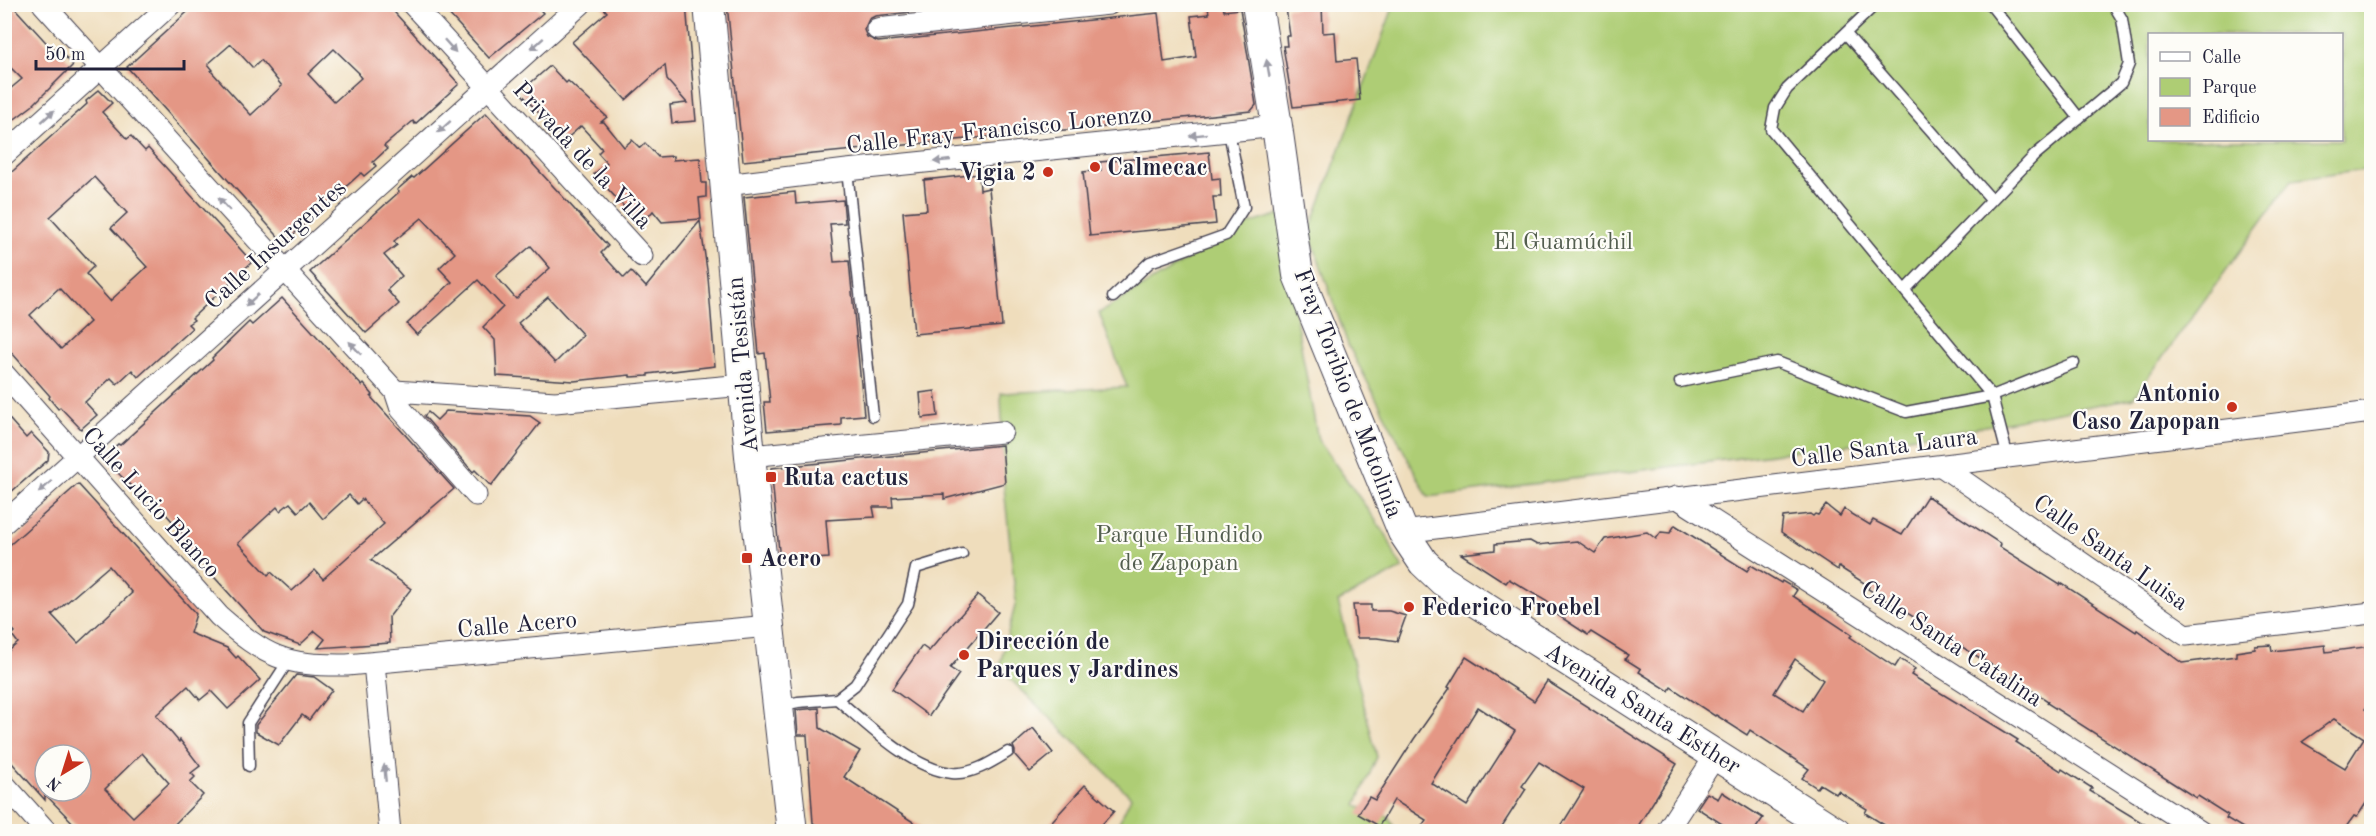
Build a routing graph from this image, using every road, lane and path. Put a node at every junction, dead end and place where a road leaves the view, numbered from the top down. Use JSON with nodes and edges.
{"nodes":[{"id":1,"x":43,"y":4,"type":"edge"},
{"id":2,"x":171,"y":4,"type":"edge"},
{"id":3,"x":412,"y":4,"type":"edge"},
{"id":4,"x":581,"y":4,"type":"edge"},
{"id":5,"x":709,"y":4,"type":"edge"},
{"id":6,"x":1108,"y":4,"type":"edge"},
{"id":7,"x":1257,"y":4,"type":"edge"},
{"id":8,"x":1876,"y":4,"type":"edge"},
{"id":9,"x":1990,"y":4,"type":"edge"},
{"id":10,"x":2113,"y":4,"type":"edge"},
{"id":11,"x":877,"y":29,"type":"dead end"},
{"id":12,"x":1846,"y":34,"type":"junction"},
{"id":13,"x":100,"y":69,"type":"junction"},
{"id":14,"x":488,"y":88,"type":"junction"},
{"id":15,"x":2079,"y":118,"type":"junction"},
{"id":16,"x":1277,"y":126,"type":"junction"},
{"id":17,"x":1229,"y":132,"type":"junction"},
{"id":18,"x":4,"y":155,"type":"edge"},
{"id":19,"x":847,"y":170,"type":"junction"},
{"id":20,"x":726,"y":185,"type":"junction"},
{"id":21,"x":1991,"y":199,"type":"junction"},
{"id":22,"x":642,"y":256,"type":"dead end"},
{"id":23,"x":284,"y":270,"type":"junction"},
{"id":24,"x":1905,"y":290,"type":"junction"},
{"id":25,"x":1113,"y":297,"type":"dead end"},
{"id":26,"x":2074,"y":363,"type":"dead end"},
{"id":27,"x":4,"y":374,"type":"edge"},
{"id":28,"x":1680,"y":382,"type":"dead end"},
{"id":29,"x":744,"y":385,"type":"junction"},
{"id":30,"x":395,"y":391,"type":"junction"},
{"id":31,"x":1992,"y":396,"type":"junction"},
{"id":32,"x":2372,"y":412,"type":"edge"},
{"id":33,"x":873,"y":416,"type":"dead end"},
{"id":34,"x":1002,"y":432,"type":"dead end"},
{"id":35,"x":78,"y":456,"type":"junction"},
{"id":36,"x":750,"y":456,"type":"junction"},
{"id":37,"x":2008,"y":459,"type":"junction"},
{"id":38,"x":1943,"y":467,"type":"junction"},
{"id":39,"x":476,"y":495,"type":"dead end"},
{"id":40,"x":1677,"y":496,"type":"junction"},
{"id":41,"x":4,"y":523,"type":"edge"},
{"id":42,"x":1403,"y":532,"type":"junction"},
{"id":43,"x":962,"y":555,"type":"dead end"},
{"id":44,"x":2372,"y":613,"type":"edge"},
{"id":45,"x":769,"y":626,"type":"junction"},
{"id":46,"x":280,"y":657,"type":"junction"},
{"id":47,"x":374,"y":663,"type":"junction"},
{"id":48,"x":837,"y":699,"type":"junction"},
{"id":49,"x":778,"y":706,"type":"junction"},
{"id":50,"x":1008,"y":752,"type":"dead end"},
{"id":51,"x":1716,"y":755,"type":"junction"},
{"id":52,"x":249,"y":766,"type":"dead end"},
{"id":53,"x":4,"y":784,"type":"edge"},
{"id":54,"x":47,"y":831,"type":"edge"},
{"id":55,"x":390,"y":831,"type":"edge"},
{"id":56,"x":792,"y":831,"type":"edge"},
{"id":57,"x":1666,"y":831,"type":"edge"},
{"id":58,"x":1836,"y":831,"type":"edge"},
{"id":59,"x":2201,"y":831,"type":"edge"}],
"edges":[{"from":1,"to":13,"type":"street"},
{"from":2,"to":13,"type":"street"},
{"from":3,"to":14,"type":"street","name":"Privada de la Villa","one_way":true},
{"from":4,"to":14,"type":"street","name":"Calle Insurgentes","one_way":true},
{"from":5,"to":20,"type":"street","name":"Avenida Tesistán"},
{"from":6,"to":11,"type":"street"},
{"from":16,"to":7,"type":"street","name":"Fray Toribio de Motolinía","one_way":true},
{"from":8,"to":12,"type":"lane"},
{"from":9,"to":15,"type":"lane"},
{"from":10,"to":15,"type":"lane"},
{"from":12,"to":21,"type":"lane"},
{"from":12,"to":24,"type":"lane"},
{"from":18,"to":13,"type":"street","one_way":true},
{"from":23,"to":13,"type":"street","one_way":true},
{"from":14,"to":22,"type":"street","name":"Privada de la Villa"},
{"from":14,"to":23,"type":"street","name":"Calle Insurgentes","one_way":true},
{"from":15,"to":21,"type":"lane"},
{"from":16,"to":17,"type":"street","name":"Calle Fray Francisco Lorenzo"},
{"from":16,"to":42,"type":"street","name":"Fray Toribio de Motolinía"},
{"from":17,"to":19,"type":"street","name":"Calle Fray Francisco Lorenzo","one_way":true},
{"from":17,"to":25,"type":"lane"},
{"from":19,"to":20,"type":"street","name":"Calle Fray Francisco Lorenzo"},
{"from":19,"to":33,"type":"lane"},
{"from":20,"to":29,"type":"street","name":"Avenida Tesistán"},
{"from":21,"to":24,"type":"lane"},
{"from":30,"to":23,"type":"street","one_way":true},
{"from":23,"to":35,"type":"street","name":"Calle Insurgentes","one_way":true},
{"from":24,"to":31,"type":"lane"},
{"from":26,"to":31,"type":"lane"},
{"from":27,"to":35,"type":"street","name":"Calle Lucio Blanco"},
{"from":28,"to":31,"type":"lane"},
{"from":29,"to":30,"type":"street"},
{"from":29,"to":36,"type":"street","name":"Avenida Tesistán"},
{"from":30,"to":39,"type":"street"},
{"from":31,"to":37,"type":"lane"},
{"from":32,"to":37,"type":"street","name":"Calle Santa Laura"},
{"from":34,"to":36,"type":"street"},
{"from":35,"to":41,"type":"street","name":"Calle Insurgentes","one_way":true},
{"from":35,"to":46,"type":"street","name":"Calle Lucio Blanco"},
{"from":36,"to":45,"type":"street","name":"Avenida Tesistán"},
{"from":37,"to":38,"type":"street","name":"Calle Santa Laura"},
{"from":38,"to":40,"type":"street","name":"Calle Santa Laura"},
{"from":38,"to":44,"type":"street","name":"Calle Santa Luisa"},
{"from":40,"to":42,"type":"street","name":"Calle Santa Laura"},
{"from":40,"to":59,"type":"street","name":"Calle Santa Catalina"},
{"from":42,"to":51,"type":"street","name":"Avenida Santa Esther"},
{"from":43,"to":48,"type":"lane"},
{"from":45,"to":47,"type":"street","name":"Calle Acero"},
{"from":45,"to":49,"type":"street","name":"Avenida Tesistán"},
{"from":46,"to":47,"type":"street","name":"Calle Acero"},
{"from":46,"to":52,"type":"lane"},
{"from":55,"to":47,"type":"street","one_way":true},
{"from":48,"to":49,"type":"lane"},
{"from":48,"to":50,"type":"lane"},
{"from":49,"to":56,"type":"street","name":"Avenida Tesistán"},
{"from":51,"to":57,"type":"street"},
{"from":51,"to":58,"type":"street","name":"Avenida Santa Esther"},
{"from":53,"to":54,"type":"street"}]}
